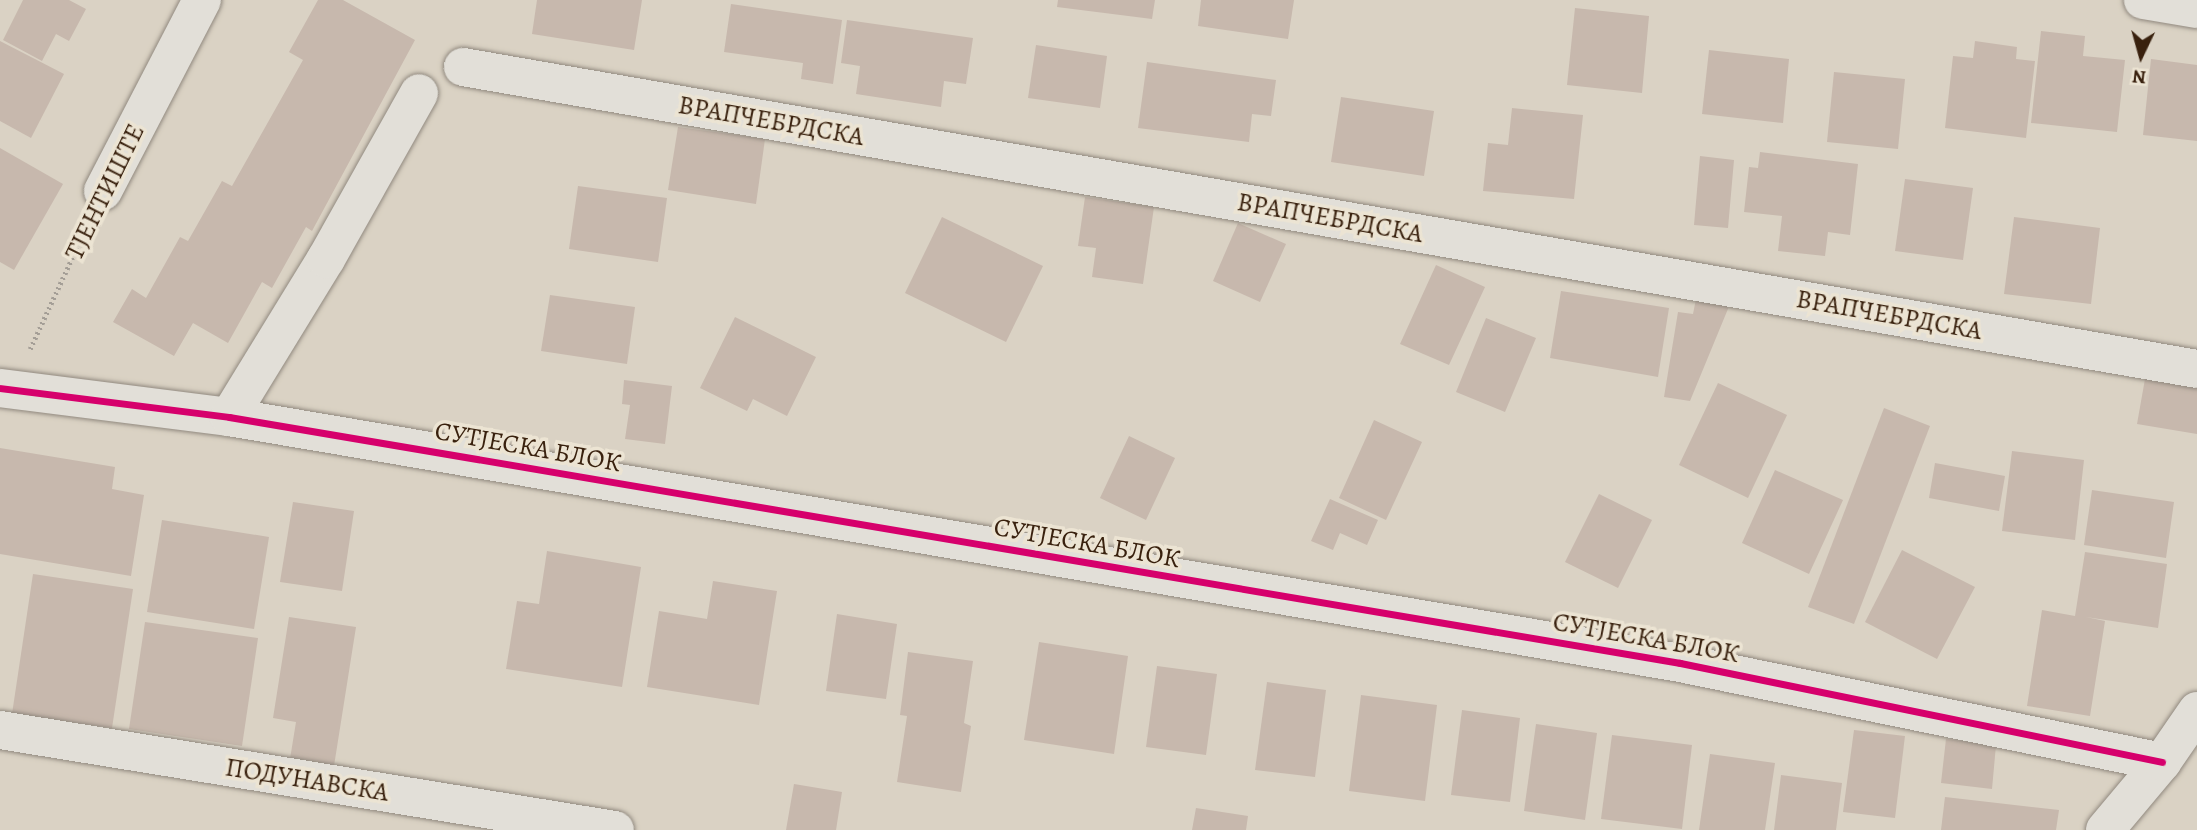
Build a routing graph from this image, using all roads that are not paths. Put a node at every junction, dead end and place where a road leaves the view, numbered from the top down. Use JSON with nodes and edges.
{"nodes":[{"id":1,"x":202,"y":0,"type":"edge"},
{"id":2,"x":2143,"y":0,"type":"edge"},
{"id":3,"x":2197,"y":9,"type":"edge"},
{"id":4,"x":463,"y":67,"type":"dead end"},
{"id":5,"x":419,"y":93,"type":"dead end"},
{"id":6,"x":103,"y":191,"type":"road end"},
{"id":7,"x":2197,"y":369,"type":"edge"},
{"id":8,"x":6,"y":388,"type":"edge"},
{"id":9,"x":229,"y":417,"type":"junction"},
{"id":10,"x":2197,"y":711,"type":"edge"},
{"id":11,"x":0,"y":730,"type":"edge"},
{"id":12,"x":2162,"y":762,"type":"junction"},
{"id":13,"x":2117,"y":826,"type":"edge"},
{"id":14,"x":615,"y":830,"type":"edge"}],
"edges":[{"from":1,"to":6,"type":"street","name":"ТЈЕНТИШТЕ"},
{"from":2,"to":3,"type":"street"},
{"from":4,"to":7,"type":"street","name":"ВРАПЧЕБРДСКА"},
{"from":5,"to":9,"type":"street"},
{"from":8,"to":9,"type":"street","name":"СУТЈЕСКА БЛОК"},
{"from":9,"to":12,"type":"street","name":"СУТЈЕСКА БЛОК"},
{"from":10,"to":12,"type":"street"},
{"from":11,"to":14,"type":"street","name":"ПОДУНАВСКА"},
{"from":12,"to":13,"type":"street"}]}
